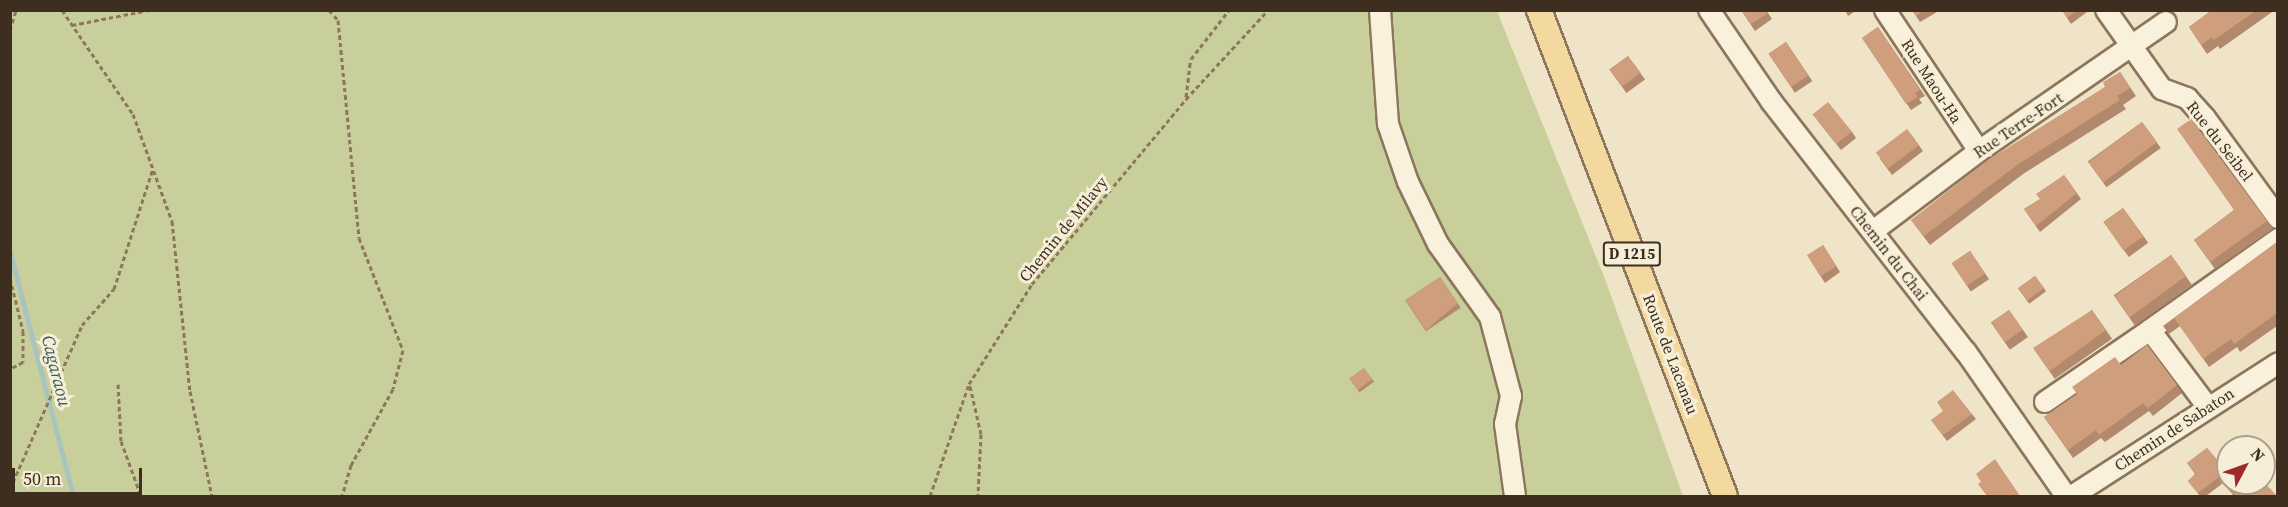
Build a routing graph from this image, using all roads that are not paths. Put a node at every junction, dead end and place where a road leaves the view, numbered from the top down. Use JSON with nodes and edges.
{"nodes":[{"id":1,"x":1380,"y":10,"type":"edge"},
{"id":2,"x":1539,"y":10,"type":"edge"},
{"id":3,"x":1709,"y":10,"type":"edge"},
{"id":4,"x":1886,"y":10,"type":"edge"},
{"id":5,"x":2106,"y":10,"type":"edge"},
{"id":6,"x":2166,"y":22,"type":"dead end"},
{"id":7,"x":2131,"y":48,"type":"junction"},
{"id":8,"x":1978,"y":151,"type":"junction"},
{"id":9,"x":2277,"y":218,"type":"edge"},
{"id":10,"x":1873,"y":231,"type":"junction"},
{"id":11,"x":2277,"y":239,"type":"edge"},
{"id":12,"x":2150,"y":330,"type":"junction"},
{"id":13,"x":2277,"y":363,"type":"edge"},
{"id":14,"x":2045,"y":402,"type":"dead end"},
{"id":15,"x":2207,"y":406,"type":"junction"},
{"id":16,"x":1515,"y":496,"type":"edge"},
{"id":17,"x":1725,"y":496,"type":"edge"},
{"id":18,"x":2066,"y":496,"type":"edge"},
{"id":19,"x":2072,"y":496,"type":"edge"}],
"edges":[{"from":1,"to":16,"type":"street"},
{"from":2,"to":17,"type":"main road","name":"Route de Lacanau","number":"D 1215"},
{"from":3,"to":10,"type":"street","name":"Chemin du Chai"},
{"from":4,"to":8,"type":"street","name":"Rue Maou-Ha"},
{"from":5,"to":7,"type":"street","name":"Rue du Seibel"},
{"from":6,"to":7,"type":"street","name":"Rue Terre-Fort"},
{"from":7,"to":8,"type":"street","name":"Rue Terre-Fort"},
{"from":7,"to":9,"type":"street","name":"Rue du Seibel"},
{"from":8,"to":10,"type":"street","name":"Rue Terre-Fort"},
{"from":10,"to":18,"type":"street","name":"Chemin du Chai"},
{"from":11,"to":12,"type":"street"},
{"from":12,"to":14,"type":"street"},
{"from":12,"to":15,"type":"street"},
{"from":13,"to":15,"type":"street","name":"Chemin de Sabaton"},
{"from":15,"to":19,"type":"street","name":"Chemin de Sabaton"}]}
